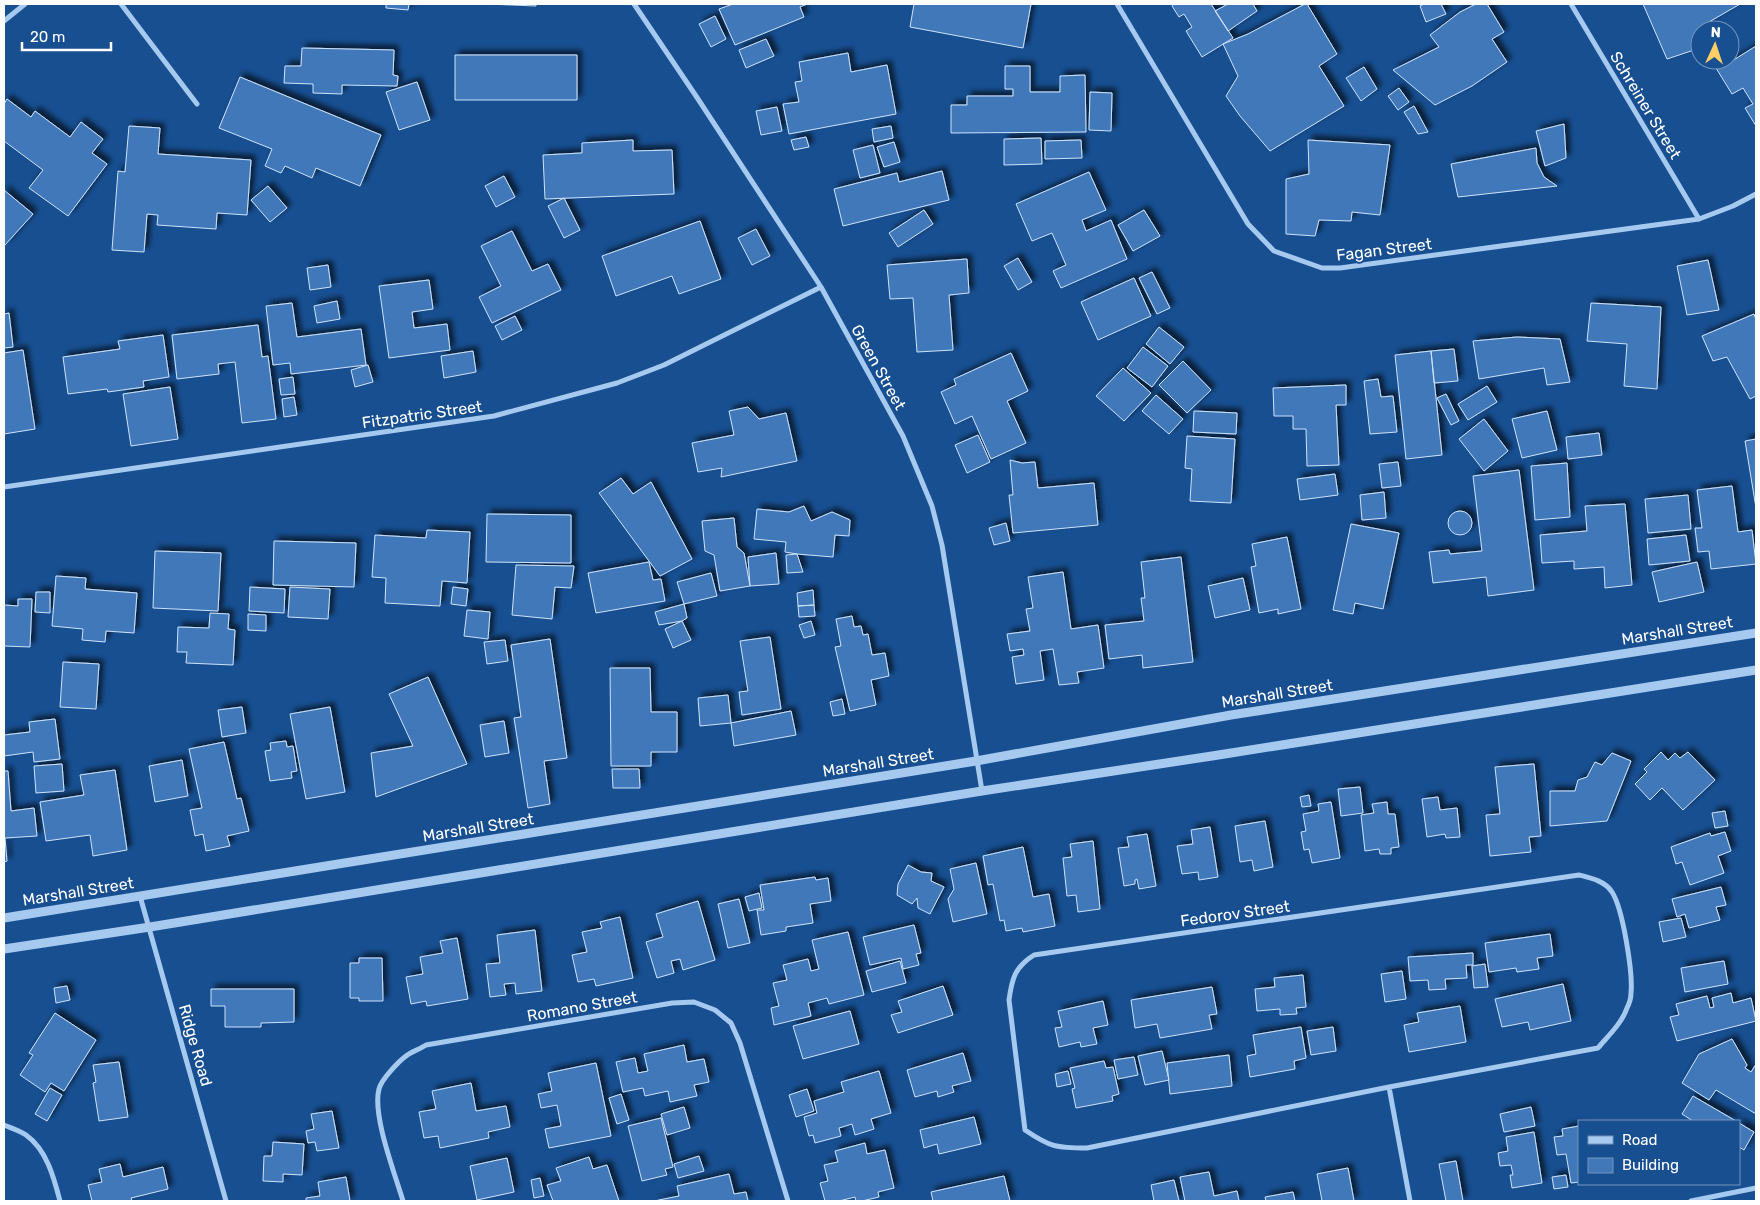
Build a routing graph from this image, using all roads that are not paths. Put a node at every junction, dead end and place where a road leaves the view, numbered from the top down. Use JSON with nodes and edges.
{"nodes":[{"id":1,"x":26,"y":4,"type":"edge"},
{"id":2,"x":121,"y":4,"type":"edge"},
{"id":3,"x":634,"y":4,"type":"edge"},
{"id":4,"x":1117,"y":4,"type":"edge"},
{"id":5,"x":1571,"y":4,"type":"edge"},
{"id":6,"x":4,"y":21,"type":"edge"},
{"id":7,"x":197,"y":104,"type":"dead end"},
{"id":8,"x":1756,"y":194,"type":"edge"},
{"id":9,"x":1699,"y":219,"type":"junction"},
{"id":10,"x":821,"y":287,"type":"junction"},
{"id":11,"x":4,"y":487,"type":"edge"},
{"id":12,"x":1756,"y":633,"type":"edge"},
{"id":13,"x":1756,"y":670,"type":"edge"},
{"id":14,"x":976,"y":761,"type":"junction"},
{"id":15,"x":982,"y":791,"type":"junction"},
{"id":16,"x":140,"y":896,"type":"junction"},
{"id":17,"x":4,"y":918,"type":"edge"},
{"id":18,"x":150,"y":927,"type":"junction"},
{"id":19,"x":4,"y":949,"type":"edge"},
{"id":20,"x":1389,"y":1087,"type":"junction"},
{"id":21,"x":4,"y":1125,"type":"edge"},
{"id":22,"x":1756,"y":1188,"type":"edge"},
{"id":23,"x":1724,"y":1199,"type":"edge"},
{"id":24,"x":60,"y":1201,"type":"edge"},
{"id":25,"x":226,"y":1201,"type":"edge"},
{"id":26,"x":403,"y":1201,"type":"edge"},
{"id":27,"x":788,"y":1201,"type":"edge"},
{"id":28,"x":1410,"y":1201,"type":"edge"},
{"id":29,"x":1691,"y":1201,"type":"edge"}],
"edges":[{"from":1,"to":6,"type":"street"},
{"from":2,"to":7,"type":"street"},
{"from":3,"to":10,"type":"street","name":"Green Street"},
{"from":4,"to":9,"type":"street","name":"Fagan Street"},
{"from":5,"to":9,"type":"street","name":"Schreiner Street"},
{"from":8,"to":9,"type":"street","name":"Fagan Street"},
{"from":10,"to":11,"type":"street","name":"Fitzpatric Street"},
{"from":10,"to":14,"type":"street","name":"Green Street"},
{"from":12,"to":14,"type":"street","name":"Marshall Street"},
{"from":13,"to":15,"type":"street"},
{"from":14,"to":15,"type":"street","name":"Green Street"},
{"from":14,"to":16,"type":"street","name":"Marshall Street"},
{"from":15,"to":18,"type":"street"},
{"from":16,"to":17,"type":"street","name":"Marshall Street"},
{"from":16,"to":18,"type":"street","name":"Ridge Road"},
{"from":18,"to":19,"type":"street"},
{"from":18,"to":25,"type":"street","name":"Ridge Road"},
{"from":20,"to":20,"type":"street","name":"Fedorov Street"},
{"from":20,"to":28,"type":"street"},
{"from":21,"to":24,"type":"street"},
{"from":22,"to":23,"type":"street"},
{"from":23,"to":29,"type":"street"},
{"from":26,"to":27,"type":"street","name":"Romano Street"}]}
